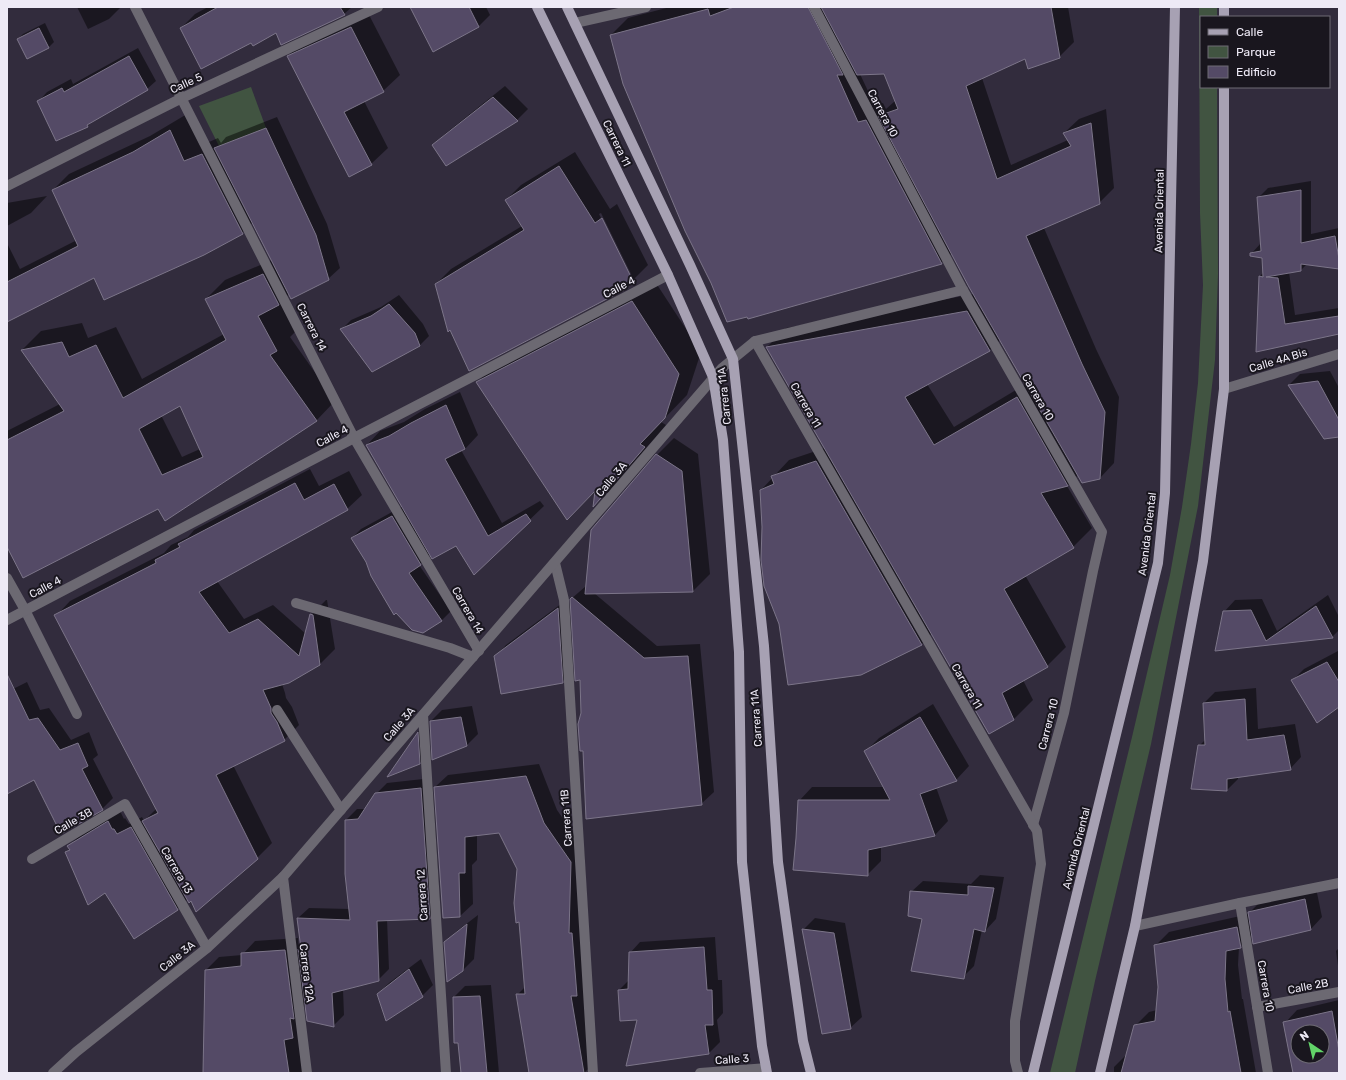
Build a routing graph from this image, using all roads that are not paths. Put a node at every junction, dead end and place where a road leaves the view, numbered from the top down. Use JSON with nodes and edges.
{"nodes":[{"id":1,"x":135,"y":7,"type":"edge"},
{"id":2,"x":378,"y":7,"type":"edge"},
{"id":3,"x":537,"y":7,"type":"edge"},
{"id":4,"x":567,"y":7,"type":"edge"},
{"id":5,"x":646,"y":7,"type":"edge"},
{"id":6,"x":814,"y":7,"type":"edge"},
{"id":7,"x":1175,"y":7,"type":"edge"},
{"id":8,"x":575,"y":23,"type":"junction"},
{"id":9,"x":1224,"y":88,"type":"edge"},
{"id":10,"x":182,"y":98,"type":"junction"},
{"id":11,"x":7,"y":186,"type":"edge"},
{"id":12,"x":668,"y":275,"type":"junction"},
{"id":13,"x":963,"y":290,"type":"junction"},
{"id":14,"x":755,"y":341,"type":"junction"},
{"id":15,"x":1339,"y":354,"type":"edge"},
{"id":16,"x":732,"y":359,"type":"junction"},
{"id":17,"x":713,"y":377,"type":"junction"},
{"id":18,"x":1224,"y":389,"type":"junction"},
{"id":19,"x":354,"y":438,"type":"junction"},
{"id":20,"x":555,"y":564,"type":"junction"},
{"id":21,"x":7,"y":578,"type":"edge"},
{"id":22,"x":296,"y":603,"type":"dead end"},
{"id":23,"x":25,"y":610,"type":"junction"},
{"id":24,"x":7,"y":620,"type":"edge"},
{"id":25,"x":476,"y":654,"type":"junction"},
{"id":26,"x":277,"y":710,"type":"dead end"},
{"id":27,"x":77,"y":714,"type":"dead end"},
{"id":28,"x":423,"y":715,"type":"junction"},
{"id":29,"x":125,"y":804,"type":"joint"},
{"id":30,"x":341,"y":810,"type":"junction"},
{"id":31,"x":1033,"y":825,"type":"junction"},
{"id":32,"x":32,"y":859,"type":"dead end"},
{"id":33,"x":283,"y":877,"type":"junction"},
{"id":34,"x":1339,"y":883,"type":"edge"},
{"id":35,"x":1240,"y":903,"type":"junction"},
{"id":36,"x":1135,"y":926,"type":"junction"},
{"id":37,"x":207,"y":948,"type":"junction"},
{"id":38,"x":1339,"y":992,"type":"edge"},
{"id":39,"x":1257,"y":1007,"type":"junction"},
{"id":40,"x":766,"y":1071,"type":"edge"},
{"id":41,"x":53,"y":1073,"type":"edge"},
{"id":42,"x":307,"y":1073,"type":"edge"},
{"id":43,"x":446,"y":1073,"type":"edge"},
{"id":44,"x":593,"y":1073,"type":"edge"},
{"id":45,"x":700,"y":1073,"type":"edge"},
{"id":46,"x":811,"y":1073,"type":"edge"},
{"id":47,"x":1018,"y":1073,"type":"edge"},
{"id":48,"x":1033,"y":1073,"type":"edge"},
{"id":49,"x":1100,"y":1073,"type":"edge"},
{"id":50,"x":1268,"y":1073,"type":"edge"}],
"edges":[{"from":1,"to":10,"type":"street","name":"Carrera 14"},
{"from":2,"to":10,"type":"street","name":"Calle 5"},
{"from":3,"to":12,"type":"main road","name":"Carrera 11"},
{"from":4,"to":8,"type":"main road","name":"Carrera 11"},
{"from":5,"to":8,"type":"street"},
{"from":6,"to":13,"type":"street","name":"Carrera 10"},
{"from":7,"to":48,"type":"main road","name":"Avenida Oriental"},
{"from":8,"to":16,"type":"main road","name":"Carrera 11"},
{"from":9,"to":18,"type":"main road"},
{"from":10,"to":11,"type":"street","name":"Calle 5"},
{"from":10,"to":19,"type":"street","name":"Carrera 14"},
{"from":12,"to":17,"type":"main road","name":"Carrera 11"},
{"from":12,"to":19,"type":"street","name":"Calle 4"},
{"from":13,"to":14,"type":"street"},
{"from":13,"to":31,"type":"street","name":"Carrera 10"},
{"from":14,"to":16,"type":"street"},
{"from":14,"to":31,"type":"street","name":"Carrera 11"},
{"from":15,"to":18,"type":"street","name":"Calle 4A Bis"},
{"from":16,"to":17,"type":"street","name":"Calle 3A"},
{"from":16,"to":46,"type":"main road","name":"Carrera 11A"},
{"from":17,"to":20,"type":"street","name":"Calle 3A"},
{"from":17,"to":40,"type":"main road","name":"Carrera 11A"},
{"from":18,"to":36,"type":"main road"},
{"from":19,"to":23,"type":"street","name":"Calle 4"},
{"from":19,"to":25,"type":"street","name":"Carrera 14"},
{"from":20,"to":25,"type":"street","name":"Calle 3A"},
{"from":20,"to":44,"type":"street","name":"Carrera 11B"},
{"from":21,"to":23,"type":"street"},
{"from":22,"to":25,"type":"street"},
{"from":23,"to":24,"type":"street","name":"Calle 4"},
{"from":23,"to":27,"type":"street"},
{"from":25,"to":28,"type":"street","name":"Calle 3A"},
{"from":26,"to":30,"type":"street"},
{"from":28,"to":30,"type":"street","name":"Calle 3A"},
{"from":28,"to":43,"type":"street","name":"Carrera 12"},
{"from":29,"to":32,"type":"street","name":"Calle 3B"},
{"from":29,"to":37,"type":"street","name":"Carrera 13"},
{"from":30,"to":33,"type":"street","name":"Calle 3A"},
{"from":31,"to":47,"type":"street","name":"Carrera 11"},
{"from":33,"to":37,"type":"street","name":"Calle 3A"},
{"from":33,"to":42,"type":"street","name":"Carrera 12A"},
{"from":34,"to":35,"type":"street"},
{"from":35,"to":36,"type":"street"},
{"from":35,"to":39,"type":"street","name":"Carrera 10"},
{"from":36,"to":49,"type":"main road"},
{"from":37,"to":41,"type":"street","name":"Calle 3A"},
{"from":38,"to":39,"type":"street","name":"Calle 2B"},
{"from":39,"to":50,"type":"street","name":"Carrera 10"},
{"from":40,"to":45,"type":"street","name":"Calle 3"}]}
